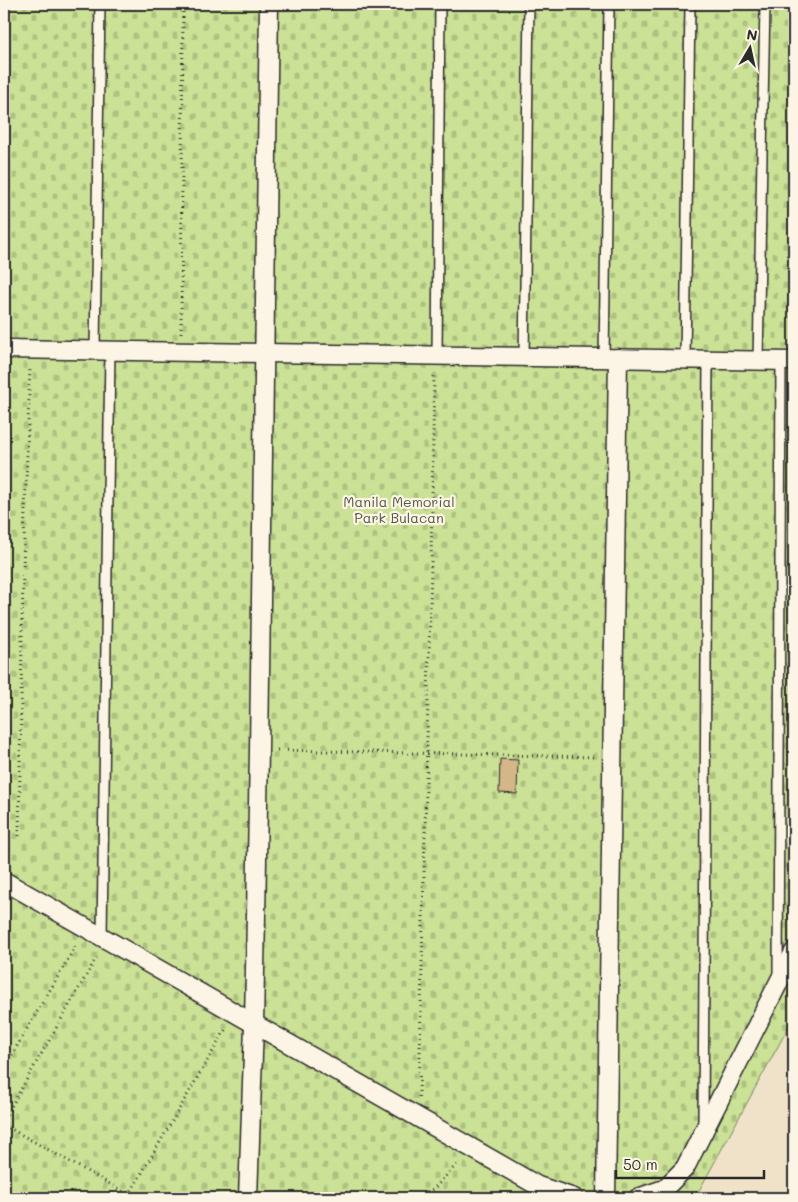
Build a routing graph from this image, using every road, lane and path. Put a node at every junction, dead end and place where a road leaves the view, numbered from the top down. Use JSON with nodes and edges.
{"nodes":[{"id":1,"x":100,"y":4,"type":"edge"},
{"id":2,"x":183,"y":4,"type":"edge"},
{"id":3,"x":269,"y":4,"type":"edge"},
{"id":4,"x":440,"y":4,"type":"edge"},
{"id":5,"x":529,"y":4,"type":"edge"},
{"id":6,"x":609,"y":4,"type":"edge"},
{"id":7,"x":690,"y":4,"type":"edge"},
{"id":8,"x":765,"y":4,"type":"edge"},
{"id":9,"x":4,"y":349,"type":"edge"},
{"id":10,"x":30,"y":349,"type":"junction"},
{"id":11,"x":103,"y":350,"type":"junction"},
{"id":12,"x":181,"y":352,"type":"junction"},
{"id":13,"x":265,"y":354,"type":"junction"},
{"id":14,"x":435,"y":356,"type":"junction"},
{"id":15,"x":524,"y":357,"type":"junction"},
{"id":16,"x":611,"y":358,"type":"junction"},
{"id":17,"x":685,"y":360,"type":"junction"},
{"id":18,"x":708,"y":360,"type":"junction"},
{"id":19,"x":758,"y":361,"type":"junction"},
{"id":20,"x":788,"y":361,"type":"edge"},
{"id":21,"x":259,"y":750,"type":"junction"},
{"id":22,"x":427,"y":753,"type":"junction"},
{"id":23,"x":611,"y":757,"type":"junction"},
{"id":24,"x":19,"y":836,"type":"dead end"},
{"id":25,"x":4,"y":881,"type":"edge"},
{"id":26,"x":86,"y":928,"type":"junction"},
{"id":27,"x":104,"y":939,"type":"junction"},
{"id":28,"x":794,"y":952,"type":"edge"},
{"id":29,"x":778,"y":985,"type":"junction"},
{"id":30,"x":234,"y":1014,"type":"junction"},
{"id":31,"x":254,"y":1024,"type":"junction"},
{"id":32,"x":4,"y":1068,"type":"edge"},
{"id":33,"x":419,"y":1117,"type":"junction"},
{"id":34,"x":4,"y":1119,"type":"edge"},
{"id":35,"x":4,"y":1125,"type":"edge"},
{"id":36,"x":703,"y":1130,"type":"junction"},
{"id":37,"x":472,"y":1148,"type":"junction"},
{"id":38,"x":130,"y":1195,"type":"junction"},
{"id":39,"x":135,"y":1198,"type":"edge"},
{"id":40,"x":248,"y":1198,"type":"edge"},
{"id":41,"x":425,"y":1198,"type":"edge"},
{"id":42,"x":574,"y":1198,"type":"edge"},
{"id":43,"x":606,"y":1198,"type":"edge"},
{"id":44,"x":638,"y":1198,"type":"edge"}],
"edges":[{"from":1,"to":11,"type":"lane"},
{"from":2,"to":12,"type":"path"},
{"from":3,"to":13,"type":"street"},
{"from":4,"to":14,"type":"lane"},
{"from":5,"to":15,"type":"lane"},
{"from":6,"to":16,"type":"lane"},
{"from":7,"to":17,"type":"lane"},
{"from":8,"to":19,"type":"lane"},
{"from":9,"to":10,"type":"street"},
{"from":10,"to":11,"type":"street"},
{"from":10,"to":24,"type":"path"},
{"from":11,"to":12,"type":"street"},
{"from":11,"to":27,"type":"lane"},
{"from":12,"to":13,"type":"street"},
{"from":13,"to":14,"type":"street"},
{"from":13,"to":21,"type":"street"},
{"from":14,"to":15,"type":"street"},
{"from":14,"to":22,"type":"path"},
{"from":15,"to":16,"type":"street"},
{"from":16,"to":17,"type":"street"},
{"from":16,"to":23,"type":"street"},
{"from":17,"to":18,"type":"street"},
{"from":18,"to":19,"type":"street"},
{"from":18,"to":36,"type":"lane"},
{"from":19,"to":20,"type":"street"},
{"from":20,"to":29,"type":"lane"},
{"from":21,"to":22,"type":"path"},
{"from":21,"to":31,"type":"street"},
{"from":22,"to":23,"type":"path"},
{"from":22,"to":33,"type":"path"},
{"from":23,"to":43,"type":"street"},
{"from":25,"to":26,"type":"street"},
{"from":26,"to":27,"type":"street"},
{"from":26,"to":32,"type":"path"},
{"from":27,"to":30,"type":"street"},
{"from":27,"to":34,"type":"path"},
{"from":28,"to":29,"type":"street"},
{"from":29,"to":36,"type":"street"},
{"from":30,"to":31,"type":"street"},
{"from":30,"to":38,"type":"path"},
{"from":31,"to":33,"type":"street"},
{"from":31,"to":40,"type":"street"},
{"from":33,"to":37,"type":"street"},
{"from":35,"to":38,"type":"path"},
{"from":36,"to":44,"type":"street"},
{"from":37,"to":41,"type":"path"},
{"from":37,"to":42,"type":"street"},
{"from":38,"to":39,"type":"path"}]}
